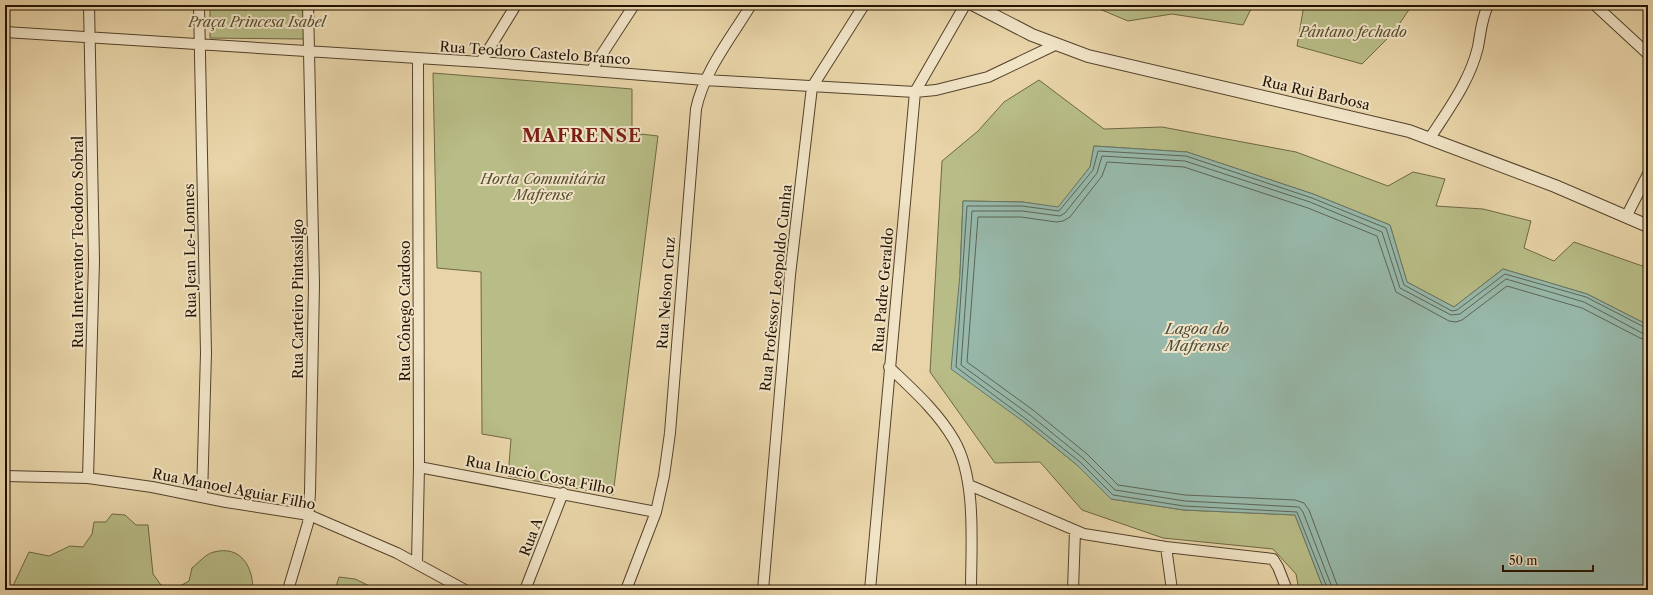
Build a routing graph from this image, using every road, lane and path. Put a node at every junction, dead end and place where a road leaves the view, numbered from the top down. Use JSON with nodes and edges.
{"nodes":[{"id":1,"x":88,"y":5,"type":"edge"},
{"id":2,"x":200,"y":5,"type":"edge"},
{"id":3,"x":308,"y":5,"type":"edge"},
{"id":4,"x":516,"y":5,"type":"edge"},
{"id":5,"x":634,"y":5,"type":"edge"},
{"id":6,"x":751,"y":5,"type":"edge"},
{"id":7,"x":864,"y":5,"type":"edge"},
{"id":8,"x":965,"y":5,"type":"edge"},
{"id":9,"x":974,"y":5,"type":"edge"},
{"id":10,"x":1488,"y":5,"type":"edge"},
{"id":11,"x":1595,"y":5,"type":"edge"},
{"id":12,"x":5,"y":32,"type":"edge"},
{"id":13,"x":89,"y":37,"type":"junction"},
{"id":14,"x":200,"y":43,"type":"junction"},
{"id":15,"x":1054,"y":45,"type":"junction"},
{"id":16,"x":310,"y":52,"type":"junction"},
{"id":17,"x":1648,"y":54,"type":"edge"},
{"id":18,"x":418,"y":59,"type":"junction"},
{"id":19,"x":481,"y":62,"type":"junction"},
{"id":20,"x":591,"y":71,"type":"junction"},
{"id":21,"x":705,"y":80,"type":"junction"},
{"id":22,"x":812,"y":87,"type":"junction"},
{"id":23,"x":915,"y":92,"type":"junction"},
{"id":24,"x":1430,"y":138,"type":"junction"},
{"id":25,"x":1648,"y":174,"type":"edge"},
{"id":26,"x":1626,"y":217,"type":"junction"},
{"id":27,"x":1648,"y":226,"type":"edge"},
{"id":28,"x":889,"y":367,"type":"junction"},
{"id":29,"x":419,"y":467,"type":"junction"},
{"id":30,"x":5,"y":476,"type":"edge"},
{"id":31,"x":88,"y":478,"type":"junction"},
{"id":32,"x":969,"y":485,"type":"junction"},
{"id":33,"x":563,"y":493,"type":"junction"},
{"id":34,"x":202,"y":497,"type":"junction"},
{"id":35,"x":656,"y":512,"type":"junction"},
{"id":36,"x":309,"y":515,"type":"junction"},
{"id":37,"x":1075,"y":531,"type":"junction"},
{"id":38,"x":1166,"y":547,"type":"junction"},
{"id":39,"x":417,"y":563,"type":"junction"},
{"id":40,"x":288,"y":590,"type":"edge"},
{"id":41,"x":465,"y":590,"type":"edge"},
{"id":42,"x":525,"y":590,"type":"edge"},
{"id":43,"x":626,"y":590,"type":"edge"},
{"id":44,"x":763,"y":590,"type":"edge"},
{"id":45,"x":870,"y":590,"type":"edge"},
{"id":46,"x":971,"y":590,"type":"edge"},
{"id":47,"x":1072,"y":590,"type":"edge"},
{"id":48,"x":1172,"y":590,"type":"edge"},
{"id":49,"x":1287,"y":590,"type":"edge"}],
"edges":[{"from":1,"to":13,"type":"street","name":"Rua Interventor Teodoro Sobral"},
{"from":2,"to":14,"type":"street","name":"Rua Jean Le-Lonnes"},
{"from":3,"to":16,"type":"street","name":"Rua Carteiro Pintassilgo"},
{"from":4,"to":19,"type":"street"},
{"from":5,"to":20,"type":"street"},
{"from":6,"to":21,"type":"street","name":"Rua Nelson Cruz"},
{"from":7,"to":22,"type":"street","name":"Rua Professor Leopoldo Cunha"},
{"from":8,"to":23,"type":"street","name":"Rua Padre Geraldo"},
{"from":9,"to":15,"type":"street","name":"Rua Rui Barbosa"},
{"from":10,"to":24,"type":"street"},
{"from":11,"to":17,"type":"street"},
{"from":12,"to":13,"type":"street","name":"Rua Teodoro Castelo Branco"},
{"from":13,"to":14,"type":"street","name":"Rua Teodoro Castelo Branco"},
{"from":13,"to":31,"type":"street","name":"Rua Interventor Teodoro Sobral"},
{"from":14,"to":16,"type":"street","name":"Rua Teodoro Castelo Branco"},
{"from":14,"to":34,"type":"street","name":"Rua Jean Le-Lonnes"},
{"from":15,"to":23,"type":"street","name":"Rua Teodoro Castelo Branco"},
{"from":15,"to":24,"type":"street","name":"Rua Rui Barbosa"},
{"from":16,"to":18,"type":"street","name":"Rua Teodoro Castelo Branco"},
{"from":16,"to":36,"type":"street","name":"Rua Carteiro Pintassilgo"},
{"from":18,"to":19,"type":"street","name":"Rua Teodoro Castelo Branco"},
{"from":18,"to":29,"type":"street","name":"Rua Cônego Cardoso"},
{"from":19,"to":20,"type":"street","name":"Rua Teodoro Castelo Branco"},
{"from":20,"to":21,"type":"street","name":"Rua Teodoro Castelo Branco"},
{"from":21,"to":22,"type":"street","name":"Rua Teodoro Castelo Branco"},
{"from":21,"to":35,"type":"street","name":"Rua Nelson Cruz"},
{"from":22,"to":23,"type":"street","name":"Rua Teodoro Castelo Branco"},
{"from":22,"to":44,"type":"street","name":"Rua Professor Leopoldo Cunha"},
{"from":23,"to":28,"type":"street","name":"Rua Padre Geraldo"},
{"from":24,"to":26,"type":"street","name":"Rua Rui Barbosa"},
{"from":25,"to":26,"type":"street"},
{"from":26,"to":27,"type":"street","name":"Rua Rui Barbosa"},
{"from":28,"to":32,"type":"street"},
{"from":28,"to":45,"type":"street","name":"Rua Padre Geraldo"},
{"from":29,"to":33,"type":"street","name":"Rua Inacio Costa Filho"},
{"from":29,"to":39,"type":"street","name":"Rua Cônego Cardoso"},
{"from":30,"to":31,"type":"street","name":"Rua Manoel Aguiar Filho"},
{"from":31,"to":34,"type":"street","name":"Rua Manoel Aguiar Filho"},
{"from":32,"to":37,"type":"street"},
{"from":32,"to":46,"type":"street"},
{"from":33,"to":35,"type":"street","name":"Rua Inacio Costa Filho"},
{"from":33,"to":42,"type":"street","name":"Rua A"},
{"from":34,"to":36,"type":"street","name":"Rua Manoel Aguiar Filho"},
{"from":35,"to":43,"type":"street","name":"Rua Nelson Cruz"},
{"from":36,"to":39,"type":"street","name":"Rua Manoel Aguiar Filho"},
{"from":36,"to":40,"type":"street","name":"Rua Carteiro Pintassilgo"},
{"from":37,"to":38,"type":"street"},
{"from":37,"to":47,"type":"street"},
{"from":38,"to":48,"type":"street"},
{"from":38,"to":49,"type":"street"},
{"from":39,"to":41,"type":"street","name":"Rua Manoel Aguiar Filho"}]}
